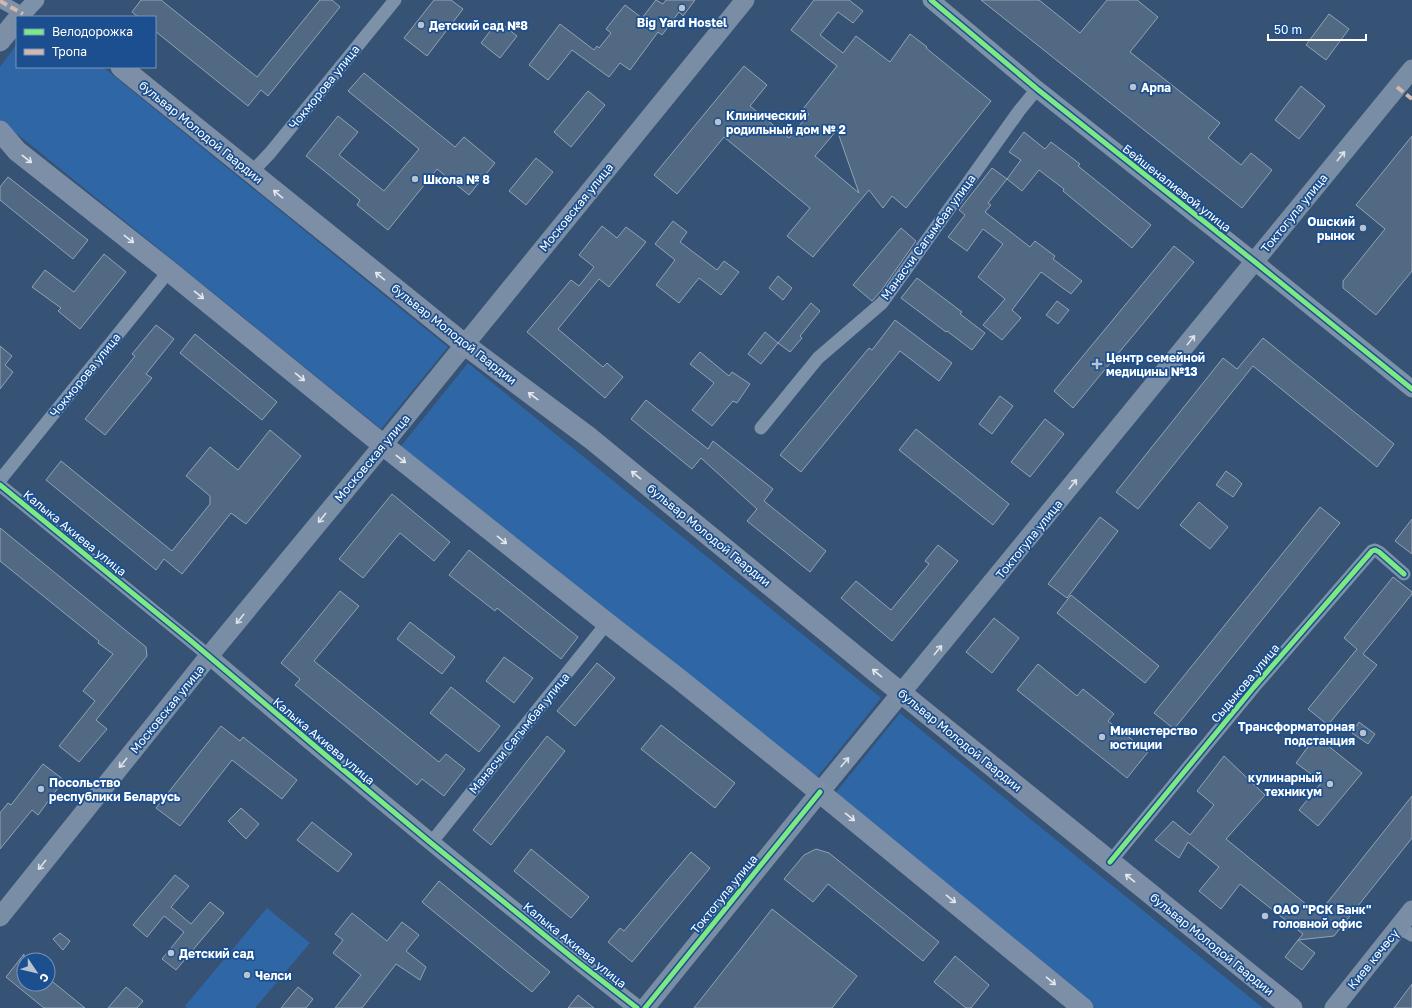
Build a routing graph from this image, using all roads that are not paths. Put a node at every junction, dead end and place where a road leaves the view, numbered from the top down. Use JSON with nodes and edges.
{"nodes":[{"id":1,"x":36,"y":0,"type":"edge"},
{"id":2,"x":395,"y":0,"type":"edge"},
{"id":3,"x":745,"y":0,"type":"edge"},
{"id":4,"x":931,"y":0,"type":"edge"},
{"id":5,"x":0,"y":1,"type":"edge"},
{"id":6,"x":17,"y":16,"type":"edge"},
{"id":7,"x":21,"y":16,"type":"edge"},
{"id":8,"x":16,"y":18,"type":"edge"},
{"id":9,"x":0,"y":20,"type":"edge"},
{"id":10,"x":16,"y":22,"type":"edge"},
{"id":11,"x":0,"y":41,"type":"edge"},
{"id":12,"x":122,"y":68,"type":"edge"},
{"id":13,"x":1412,"y":69,"type":"edge"},
{"id":14,"x":1036,"y":89,"type":"junction"},
{"id":15,"x":0,"y":131,"type":"edge"},
{"id":16,"x":251,"y":173,"type":"junction"},
{"id":17,"x":1255,"y":262,"type":"junction"},
{"id":18,"x":169,"y":271,"type":"junction"},
{"id":19,"x":464,"y":344,"type":"junction"},
{"id":20,"x":1412,"y":389,"type":"edge"},
{"id":21,"x":761,"y":428,"type":"dead end"},
{"id":22,"x":383,"y":445,"type":"junction"},
{"id":23,"x":0,"y":480,"type":"edge"},
{"id":24,"x":0,"y":485,"type":"edge"},
{"id":25,"x":1404,"y":574,"type":"dead end"},
{"id":26,"x":607,"y":623,"type":"junction"},
{"id":27,"x":209,"y":656,"type":"junction"},
{"id":28,"x":902,"y":693,"type":"junction"},
{"id":29,"x":820,"y":792,"type":"junction"},
{"id":30,"x":431,"y":843,"type":"junction"},
{"id":31,"x":1110,"y":862,"type":"junction"},
{"id":32,"x":1412,"y":910,"type":"edge"},
{"id":33,"x":0,"y":917,"type":"edge"},
{"id":34,"x":1405,"y":931,"type":"edge"},
{"id":35,"x":638,"y":1008,"type":"edge"},
{"id":36,"x":645,"y":1008,"type":"edge"},
{"id":37,"x":1083,"y":1008,"type":"edge"},
{"id":38,"x":1292,"y":1008,"type":"edge"},
{"id":39,"x":1334,"y":1008,"type":"edge"}],
"edges":[{"from":1,"to":7,"type":"street"},
{"from":2,"to":16,"type":"street","name":"Чокморова улица"},
{"from":3,"to":19,"type":"main road","name":"Московская улица"},
{"from":4,"to":14,"type":"street","name":"Бейшеналиевой улица"},
{"from":5,"to":6,"type":"street"},
{"from":8,"to":9,"type":"main road"},
{"from":10,"to":11,"type":"main road"},
{"from":12,"to":16,"type":"main road","name":"бульвар Молодой Гвардии"},
{"from":17,"to":13,"type":"main road","name":"Токтогула улица","one_way":true},
{"from":14,"to":17,"type":"street","name":"Бейшеналиевой улица"},
{"from":14,"to":21,"type":"street","name":"Манасчи Сагымбая улица"},
{"from":15,"to":18,"type":"main road","one_way":true},
{"from":19,"to":16,"type":"main road","name":"бульвар Молодой Гвардии","one_way":true},
{"from":17,"to":20,"type":"street","name":"Бейшеналиевой улица"},
{"from":28,"to":17,"type":"main road","name":"Токтогула улица","one_way":true},
{"from":18,"to":22,"type":"main road","one_way":true},
{"from":18,"to":23,"type":"street","name":"Чокморова улица"},
{"from":19,"to":22,"type":"main road","name":"Московская улица"},
{"from":28,"to":19,"type":"main road","name":"бульвар Молодой Гвардии","one_way":true},
{"from":22,"to":26,"type":"main road","one_way":true},
{"from":22,"to":27,"type":"main road","name":"Московская улица","one_way":true},
{"from":24,"to":27,"type":"street","name":"Калыка Акиева улица"},
{"from":25,"to":31,"type":"street","name":"Сыдыкова улица"},
{"from":26,"to":29,"type":"main road"},
{"from":26,"to":30,"type":"street","name":"Манасчи Сагымбая улица"},
{"from":27,"to":30,"type":"street","name":"Калыка Акиева улица"},
{"from":27,"to":33,"type":"main road","name":"Московская улица","one_way":true},
{"from":29,"to":28,"type":"main road","name":"Токтогула улица","one_way":true},
{"from":28,"to":31,"type":"main road","name":"бульвар Молодой Гвардии"},
{"from":29,"to":36,"type":"main road","name":"Токтогула улица"},
{"from":29,"to":37,"type":"main road","one_way":true},
{"from":30,"to":35,"type":"street","name":"Калыка Акиева улица"},
{"from":38,"to":31,"type":"main road","name":"бульвар Молодой Гвардии","one_way":true},
{"from":32,"to":34,"type":"main road","name":"Киев көчөсү"},
{"from":34,"to":39,"type":"main road","name":"Киев көчөсү"}]}
